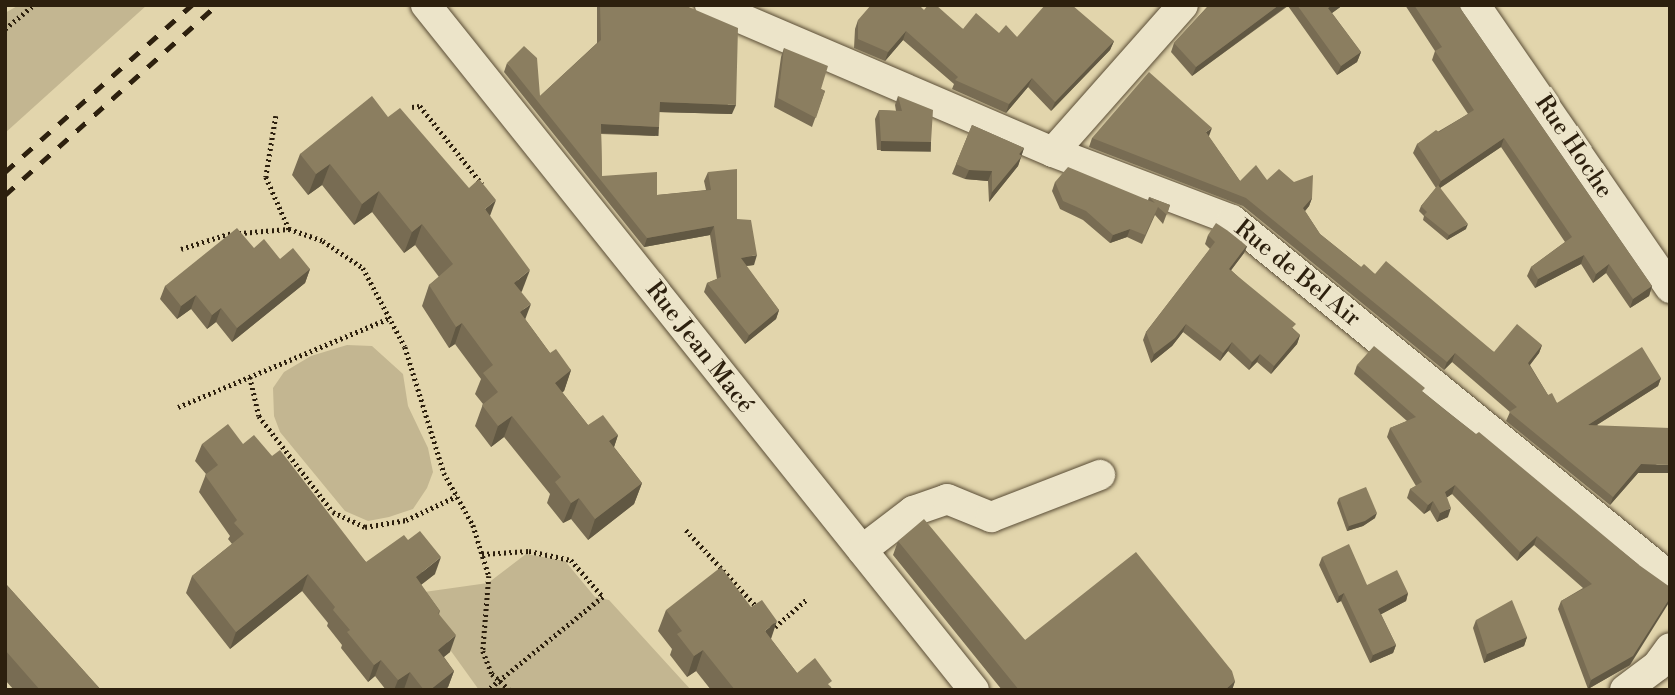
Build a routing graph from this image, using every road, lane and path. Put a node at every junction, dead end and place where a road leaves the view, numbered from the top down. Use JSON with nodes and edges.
{"nodes":[{"id":1,"x":34,"y":5,"type":"edge"},
{"id":2,"x":426,"y":5,"type":"edge"},
{"id":3,"x":710,"y":5,"type":"edge"},
{"id":4,"x":1182,"y":5,"type":"edge"},
{"id":5,"x":1475,"y":5,"type":"edge"},
{"id":6,"x":5,"y":29,"type":"edge"},
{"id":7,"x":412,"y":107,"type":"dead end"},
{"id":8,"x":276,"y":117,"type":"dead end"},
{"id":9,"x":1053,"y":152,"type":"junction"},
{"id":10,"x":483,"y":185,"type":"edge"},
{"id":11,"x":289,"y":229,"type":"junction"},
{"id":12,"x":181,"y":249,"type":"dead end"},
{"id":13,"x":1670,"y":288,"type":"edge"},
{"id":14,"x":390,"y":318,"type":"junction"},
{"id":15,"x":250,"y":377,"type":"junction"},
{"id":16,"x":178,"y":407,"type":"dead end"},
{"id":17,"x":1100,"y":475,"type":"dead end"},
{"id":18,"x":457,"y":496,"type":"junction"},
{"id":19,"x":686,"y":530,"type":"dead end"},
{"id":20,"x":862,"y":550,"type":"junction"},
{"id":21,"x":482,"y":554,"type":"junction"},
{"id":22,"x":1670,"y":577,"type":"edge"},
{"id":23,"x":807,"y":599,"type":"dead end"},
{"id":24,"x":1670,"y":648,"type":"edge"},
{"id":25,"x":499,"y":680,"type":"junction"},
{"id":26,"x":1628,"y":689,"type":"edge"},
{"id":27,"x":488,"y":690,"type":"edge"},
{"id":28,"x":510,"y":690,"type":"edge"},
{"id":29,"x":974,"y":690,"type":"edge"}],
"edges":[{"from":1,"to":6,"type":"path"},
{"from":2,"to":20,"type":"street","name":"Rue Jean Macé"},
{"from":3,"to":9,"type":"street","name":"Rue de Bel Air"},
{"from":4,"to":9,"type":"street"},
{"from":5,"to":13,"type":"street","name":"Rue Hoche"},
{"from":7,"to":10,"type":"path"},
{"from":8,"to":11,"type":"path"},
{"from":9,"to":22,"type":"street","name":"Rue de Bel Air"},
{"from":11,"to":12,"type":"path"},
{"from":11,"to":14,"type":"path"},
{"from":14,"to":15,"type":"path"},
{"from":14,"to":18,"type":"path"},
{"from":15,"to":16,"type":"path"},
{"from":15,"to":18,"type":"path"},
{"from":17,"to":20,"type":"street"},
{"from":18,"to":21,"type":"path"},
{"from":19,"to":23,"type":"path"},
{"from":20,"to":29,"type":"street","name":"Rue Jean Macé"},
{"from":21,"to":25,"type":"path"},
{"from":21,"to":25,"type":"path"},
{"from":24,"to":26,"type":"street"},
{"from":25,"to":27,"type":"path"},
{"from":25,"to":28,"type":"path"}]}
